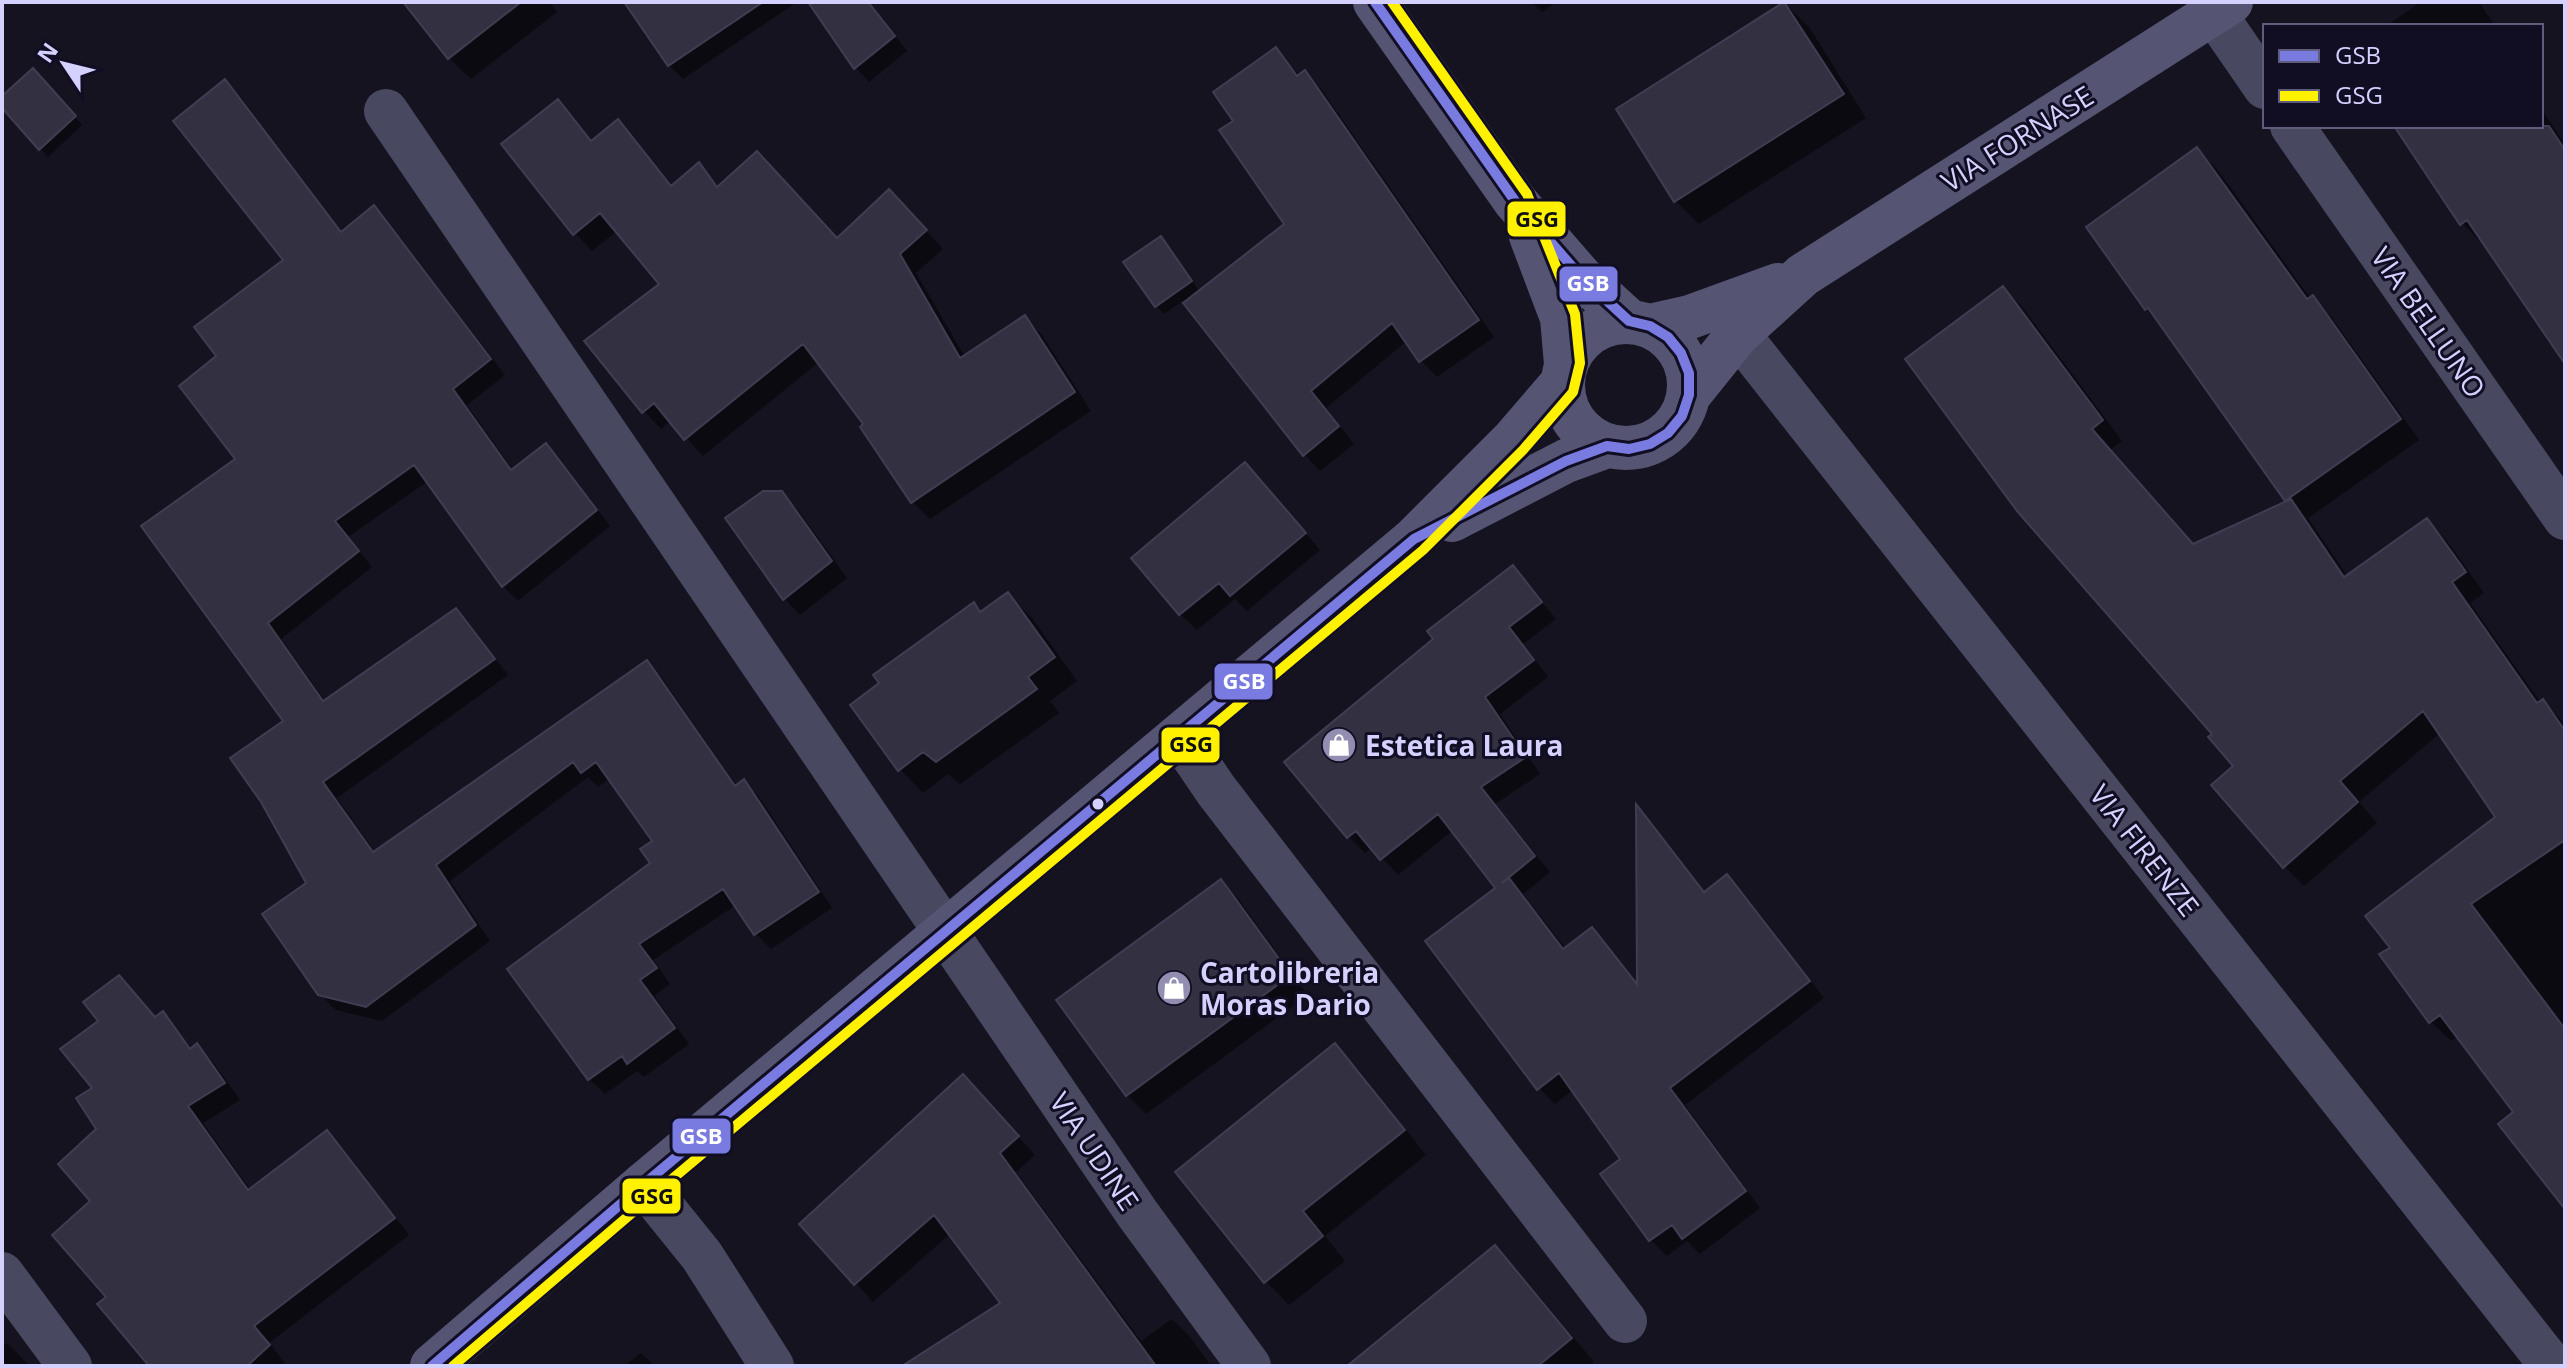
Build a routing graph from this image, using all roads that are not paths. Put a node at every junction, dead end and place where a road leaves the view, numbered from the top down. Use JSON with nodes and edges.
{"nodes":[{"id":1,"x":1375,"y":2,"type":"edge"},
{"id":2,"x":2222,"y":7,"type":"edge"},
{"id":3,"x":2263,"y":83,"type":"edge"},
{"id":4,"x":386,"y":111,"type":"dead end"},
{"id":5,"x":2293,"y":128,"type":"edge"},
{"id":6,"x":1515,"y":201,"type":"junction"},
{"id":7,"x":1803,"y":275,"type":"junction"},
{"id":8,"x":1640,"y":324,"type":"junction"},
{"id":9,"x":1738,"y":334,"type":"junction"},
{"id":10,"x":1564,"y":374,"type":"junction"},
{"id":11,"x":1689,"y":395,"type":"junction"},
{"id":12,"x":1607,"y":446,"type":"junction"},
{"id":13,"x":2565,"y":518,"type":"edge"},
{"id":14,"x":1414,"y":539,"type":"junction"},
{"id":15,"x":1180,"y":737,"type":"junction"},
{"id":16,"x":946,"y":931,"type":"junction"},
{"id":17,"x":644,"y":1184,"type":"junction"},
{"id":18,"x":2,"y":1274,"type":"edge"},
{"id":19,"x":1625,"y":1321,"type":"dead end"},
{"id":20,"x":70,"y":1366,"type":"edge"},
{"id":21,"x":432,"y":1366,"type":"edge"},
{"id":22,"x":772,"y":1366,"type":"edge"},
{"id":23,"x":1249,"y":1366,"type":"edge"},
{"id":24,"x":2552,"y":1366,"type":"edge"}],
"edges":[{"from":1,"to":6,"type":"street"},
{"from":2,"to":3,"type":"street"},
{"from":2,"to":7,"type":"street","name":"VIA FORNASE"},
{"from":4,"to":16,"type":"street","name":"VIA UDINE"},
{"from":5,"to":13,"type":"street","name":"VIA BELLUNO"},
{"from":6,"to":8,"type":"street"},
{"from":6,"to":10,"type":"street"},
{"from":7,"to":8,"type":"street","name":"VIA FORNASE"},
{"from":7,"to":9,"type":"street","name":"VIA FORNASE"},
{"from":8,"to":10,"type":"street","name":"VIA FORNASE"},
{"from":8,"to":11,"type":"street"},
{"from":9,"to":11,"type":"street","name":"VIA FORNASE"},
{"from":9,"to":24,"type":"street","name":"VIA FIRENZE"},
{"from":10,"to":12,"type":"street"},
{"from":10,"to":14,"type":"street","name":"VIA FORNASE"},
{"from":11,"to":12,"type":"street","name":"VIA FORNASE"},
{"from":12,"to":14,"type":"street","name":"VIA FORNASE"},
{"from":14,"to":15,"type":"street","name":"VIA FORNASE"},
{"from":15,"to":16,"type":"street","name":"VIA FORNASE"},
{"from":15,"to":19,"type":"street"},
{"from":16,"to":17,"type":"street","name":"VIA FORNASE"},
{"from":16,"to":23,"type":"street","name":"VIA UDINE"},
{"from":17,"to":21,"type":"street","name":"VIA FORNASE"},
{"from":17,"to":22,"type":"street"},
{"from":18,"to":20,"type":"street"}]}
